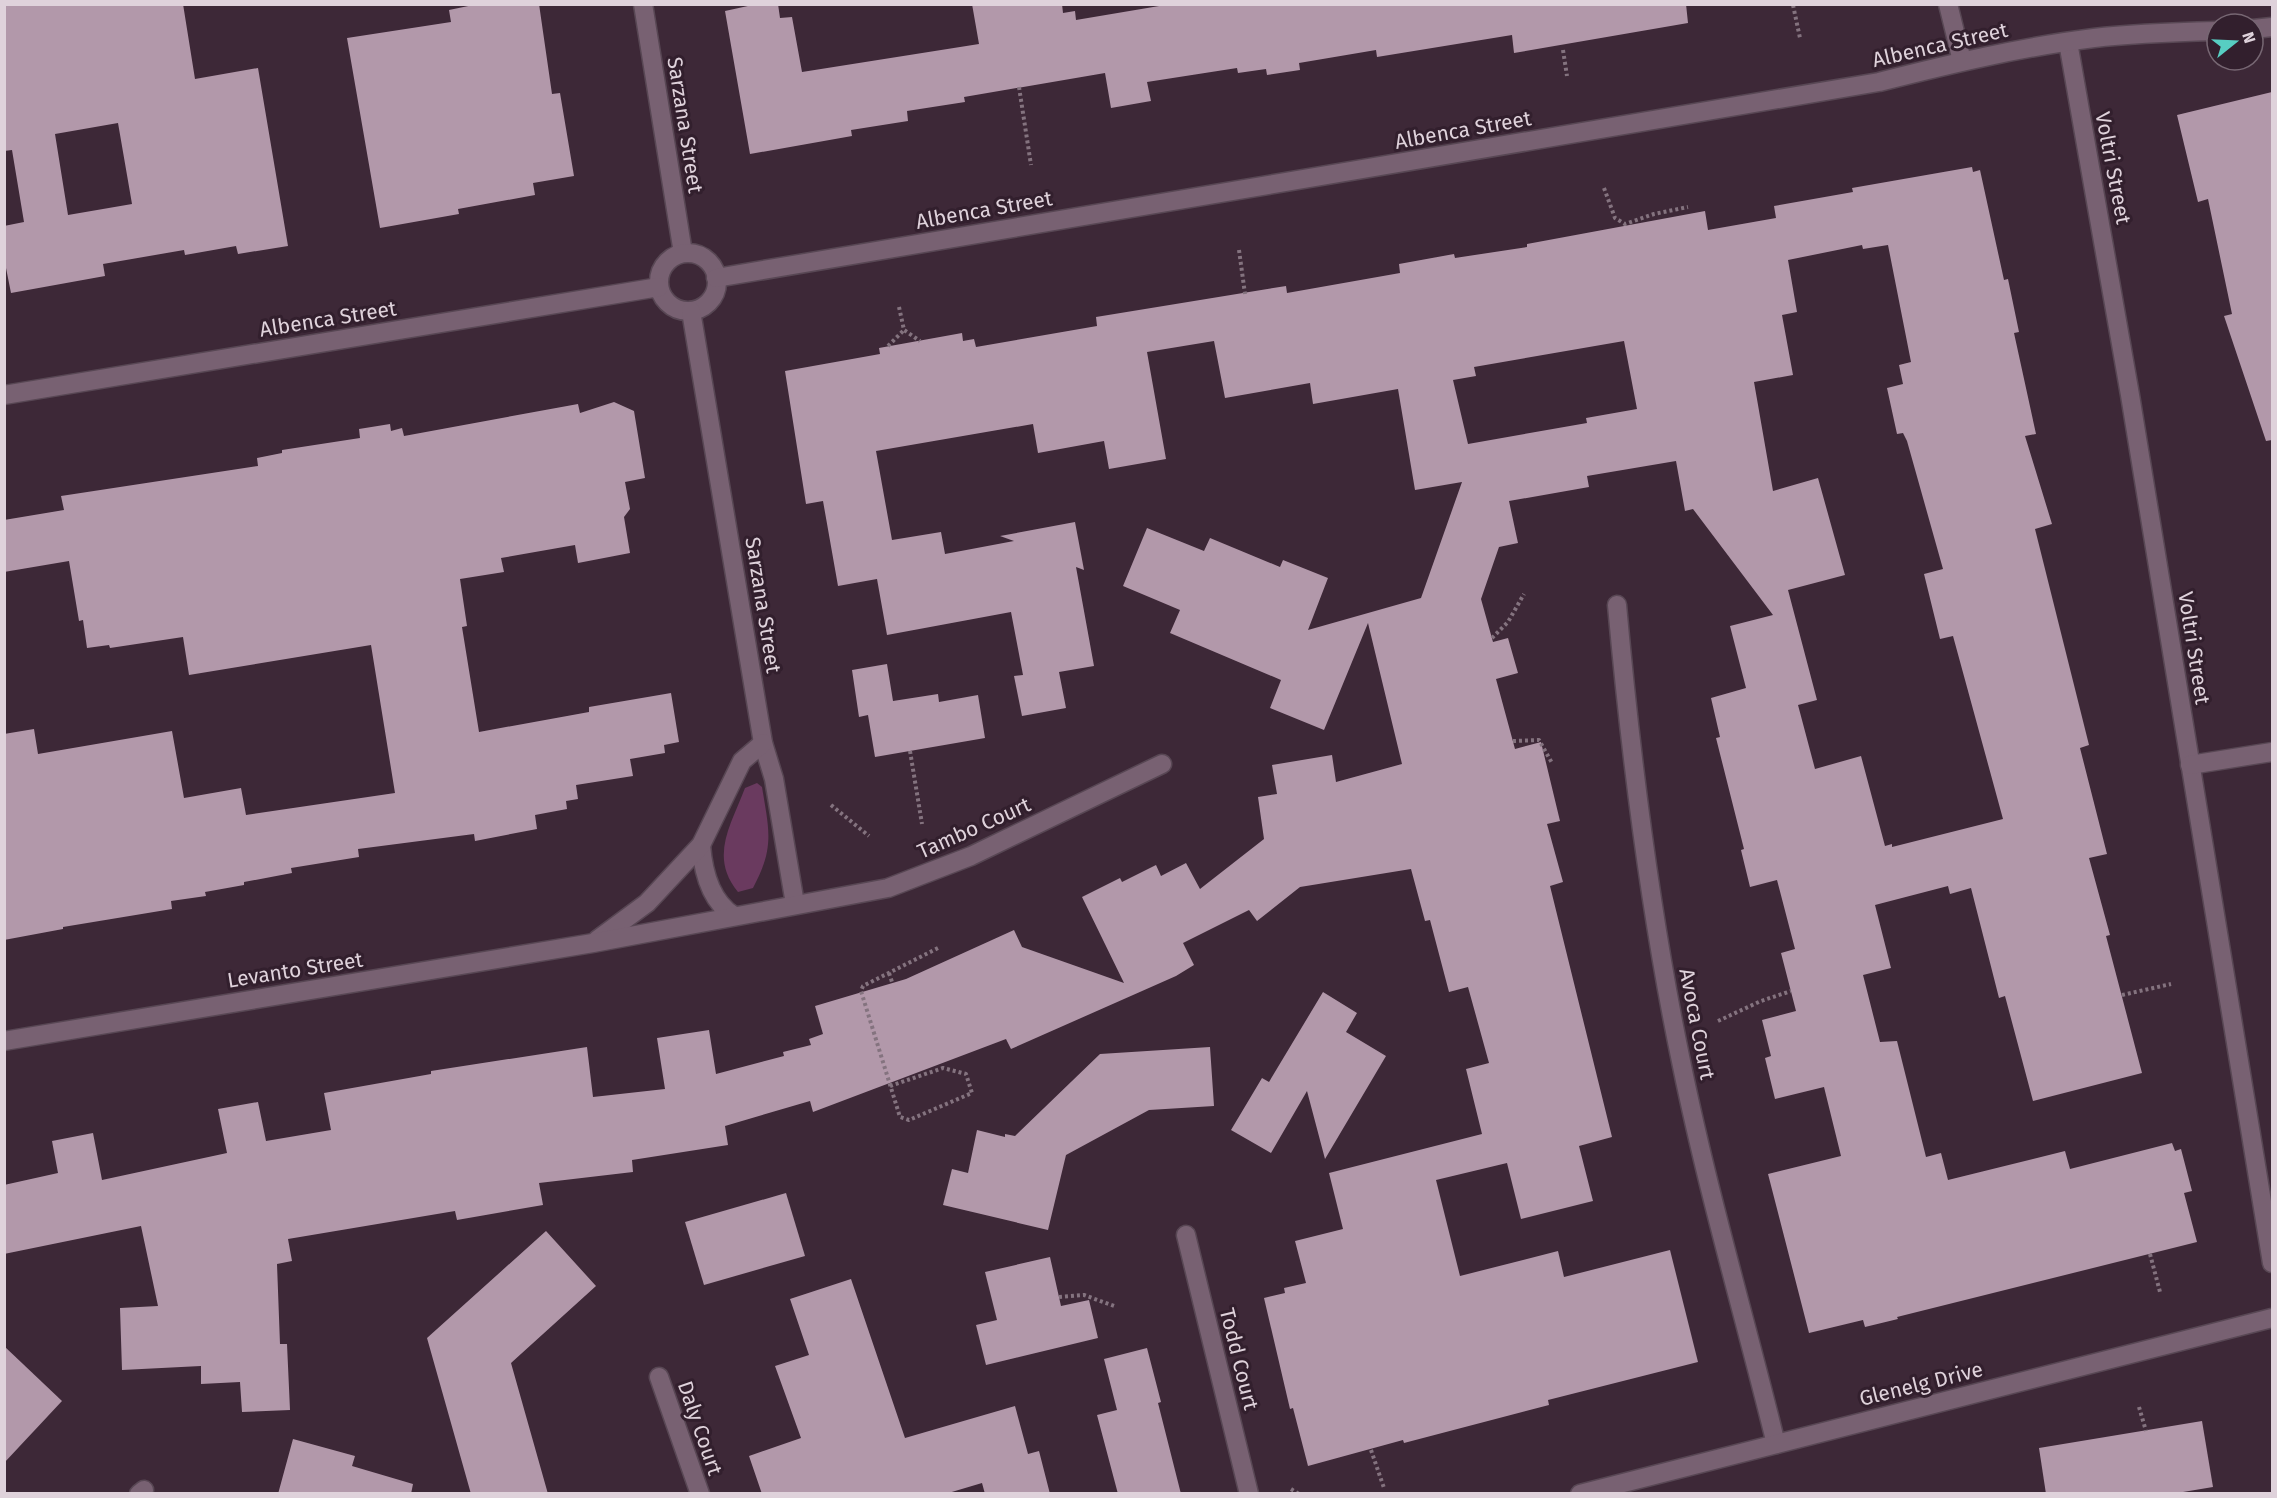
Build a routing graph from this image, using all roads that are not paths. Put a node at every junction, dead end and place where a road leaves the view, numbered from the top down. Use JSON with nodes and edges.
{"nodes":[{"id":1,"x":642,"y":4,"type":"edge"},
{"id":2,"x":1948,"y":4,"type":"edge"},
{"id":3,"x":2205,"y":32,"type":"edge"},
{"id":4,"x":2068,"y":42,"type":"junction"},
{"id":5,"x":1962,"y":61,"type":"junction"},
{"id":6,"x":683,"y":253,"type":"junction"},
{"id":7,"x":716,"y":278,"type":"junction"},
{"id":8,"x":659,"y":287,"type":"junction"},
{"id":9,"x":691,"y":311,"type":"junction"},
{"id":10,"x":4,"y":395,"type":"edge"},
{"id":11,"x":1617,"y":605,"type":"dead end"},
{"id":12,"x":763,"y":743,"type":"junction"},
{"id":13,"x":2272,"y":752,"type":"edge"},
{"id":14,"x":1162,"y":764,"type":"dead end"},
{"id":15,"x":2190,"y":765,"type":"junction"},
{"id":16,"x":701,"y":845,"type":"junction"},
{"id":17,"x":795,"y":904,"type":"junction"},
{"id":18,"x":734,"y":915,"type":"junction"},
{"id":19,"x":593,"y":943,"type":"junction"},
{"id":20,"x":4,"y":1041,"type":"edge"},
{"id":21,"x":1186,"y":1235,"type":"dead end"},
{"id":22,"x":2272,"y":1263,"type":"edge"},
{"id":23,"x":2272,"y":1318,"type":"edge"},
{"id":24,"x":659,"y":1377,"type":"dead end"},
{"id":25,"x":1776,"y":1444,"type":"junction"},
{"id":26,"x":699,"y":1494,"type":"edge"},
{"id":27,"x":1249,"y":1494,"type":"edge"},
{"id":28,"x":1580,"y":1494,"type":"edge"}],
"edges":[{"from":1,"to":6,"type":"street","name":"Sarzana Street"},
{"from":2,"to":5,"type":"street"},
{"from":3,"to":4,"type":"street","name":"Albenca Street"},
{"from":4,"to":5,"type":"street","name":"Albenca Street"},
{"from":4,"to":15,"type":"street","name":"Voltri Street"},
{"from":5,"to":7,"type":"street","name":"Albenca Street"},
{"from":6,"to":7,"type":"street"},
{"from":6,"to":8,"type":"street"},
{"from":7,"to":9,"type":"street"},
{"from":8,"to":9,"type":"street"},
{"from":8,"to":10,"type":"street","name":"Albenca Street"},
{"from":9,"to":12,"type":"street","name":"Sarzana Street"},
{"from":11,"to":25,"type":"street","name":"Avoca Court"},
{"from":12,"to":16,"type":"street","name":"Levanto Street"},
{"from":12,"to":17,"type":"street","name":"Sarzana Street"},
{"from":13,"to":15,"type":"street"},
{"from":14,"to":17,"type":"street","name":"Tambo Court"},
{"from":15,"to":22,"type":"street","name":"Voltri Street"},
{"from":16,"to":18,"type":"street"},
{"from":16,"to":19,"type":"street","name":"Levanto Street"},
{"from":17,"to":18,"type":"street","name":"Levanto Street"},
{"from":18,"to":19,"type":"street","name":"Levanto Street"},
{"from":19,"to":20,"type":"street","name":"Levanto Street"},
{"from":21,"to":27,"type":"street","name":"Todd Court"},
{"from":23,"to":25,"type":"street","name":"Glenelg Drive"},
{"from":24,"to":26,"type":"street","name":"Daly Court"},
{"from":25,"to":28,"type":"street","name":"Glenelg Drive"}]}
